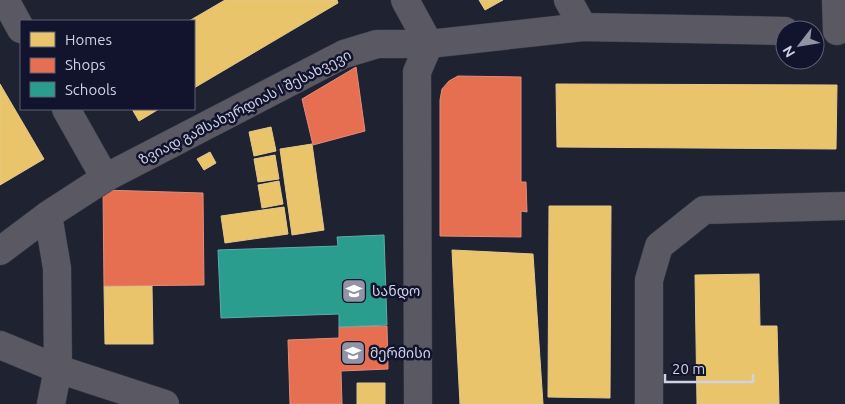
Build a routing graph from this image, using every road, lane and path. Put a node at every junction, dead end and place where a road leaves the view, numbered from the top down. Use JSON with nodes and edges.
{"nodes":[{"id":1,"x":5,"y":0,"type":"edge"},
{"id":2,"x":405,"y":0,"type":"edge"},
{"id":3,"x":568,"y":0,"type":"edge"},
{"id":4,"x":836,"y":0,"type":"edge"},
{"id":5,"x":20,"y":27,"type":"edge"},
{"id":6,"x":583,"y":27,"type":"junction"},
{"id":7,"x":775,"y":31,"type":"edge"},
{"id":8,"x":832,"y":31,"type":"edge"},
{"id":9,"x":430,"y":44,"type":"junction"},
{"id":10,"x":67,"y":110,"type":"edge"},
{"id":11,"x":105,"y":178,"type":"junction"},
{"id":12,"x":845,"y":206,"type":"edge"},
{"id":13,"x":48,"y":215,"type":"junction"},
{"id":14,"x":0,"y":251,"type":"edge"},
{"id":15,"x":0,"y":345,"type":"edge"},
{"id":16,"x":58,"y":369,"type":"junction"},
{"id":17,"x":51,"y":404,"type":"edge"},
{"id":18,"x":166,"y":404,"type":"edge"},
{"id":19,"x":418,"y":404,"type":"edge"},
{"id":20,"x":649,"y":404,"type":"edge"}],
"edges":[{"from":1,"to":5,"type":"street"},
{"from":2,"to":9,"type":"street"},
{"from":3,"to":6,"type":"street"},
{"from":4,"to":8,"type":"street"},
{"from":6,"to":7,"type":"street","name":"ზვიად გამსახურდიას I შესახვევი"},
{"from":6,"to":9,"type":"street","name":"ზვიად გამსახურდიას I შესახვევი"},
{"from":9,"to":11,"type":"street","name":"ზვიად გამსახურდიას I შესახვევი"},
{"from":9,"to":19,"type":"street"},
{"from":10,"to":11,"type":"street"},
{"from":11,"to":13,"type":"street","name":"ზვიად გამსახურდიას I შესახვევი"},
{"from":12,"to":20,"type":"street"},
{"from":13,"to":14,"type":"street","name":"ზვიად გამსახურდიას I შესახვევი"},
{"from":13,"to":16,"type":"street"},
{"from":15,"to":16,"type":"street"},
{"from":16,"to":17,"type":"street"},
{"from":16,"to":18,"type":"street"}]}
